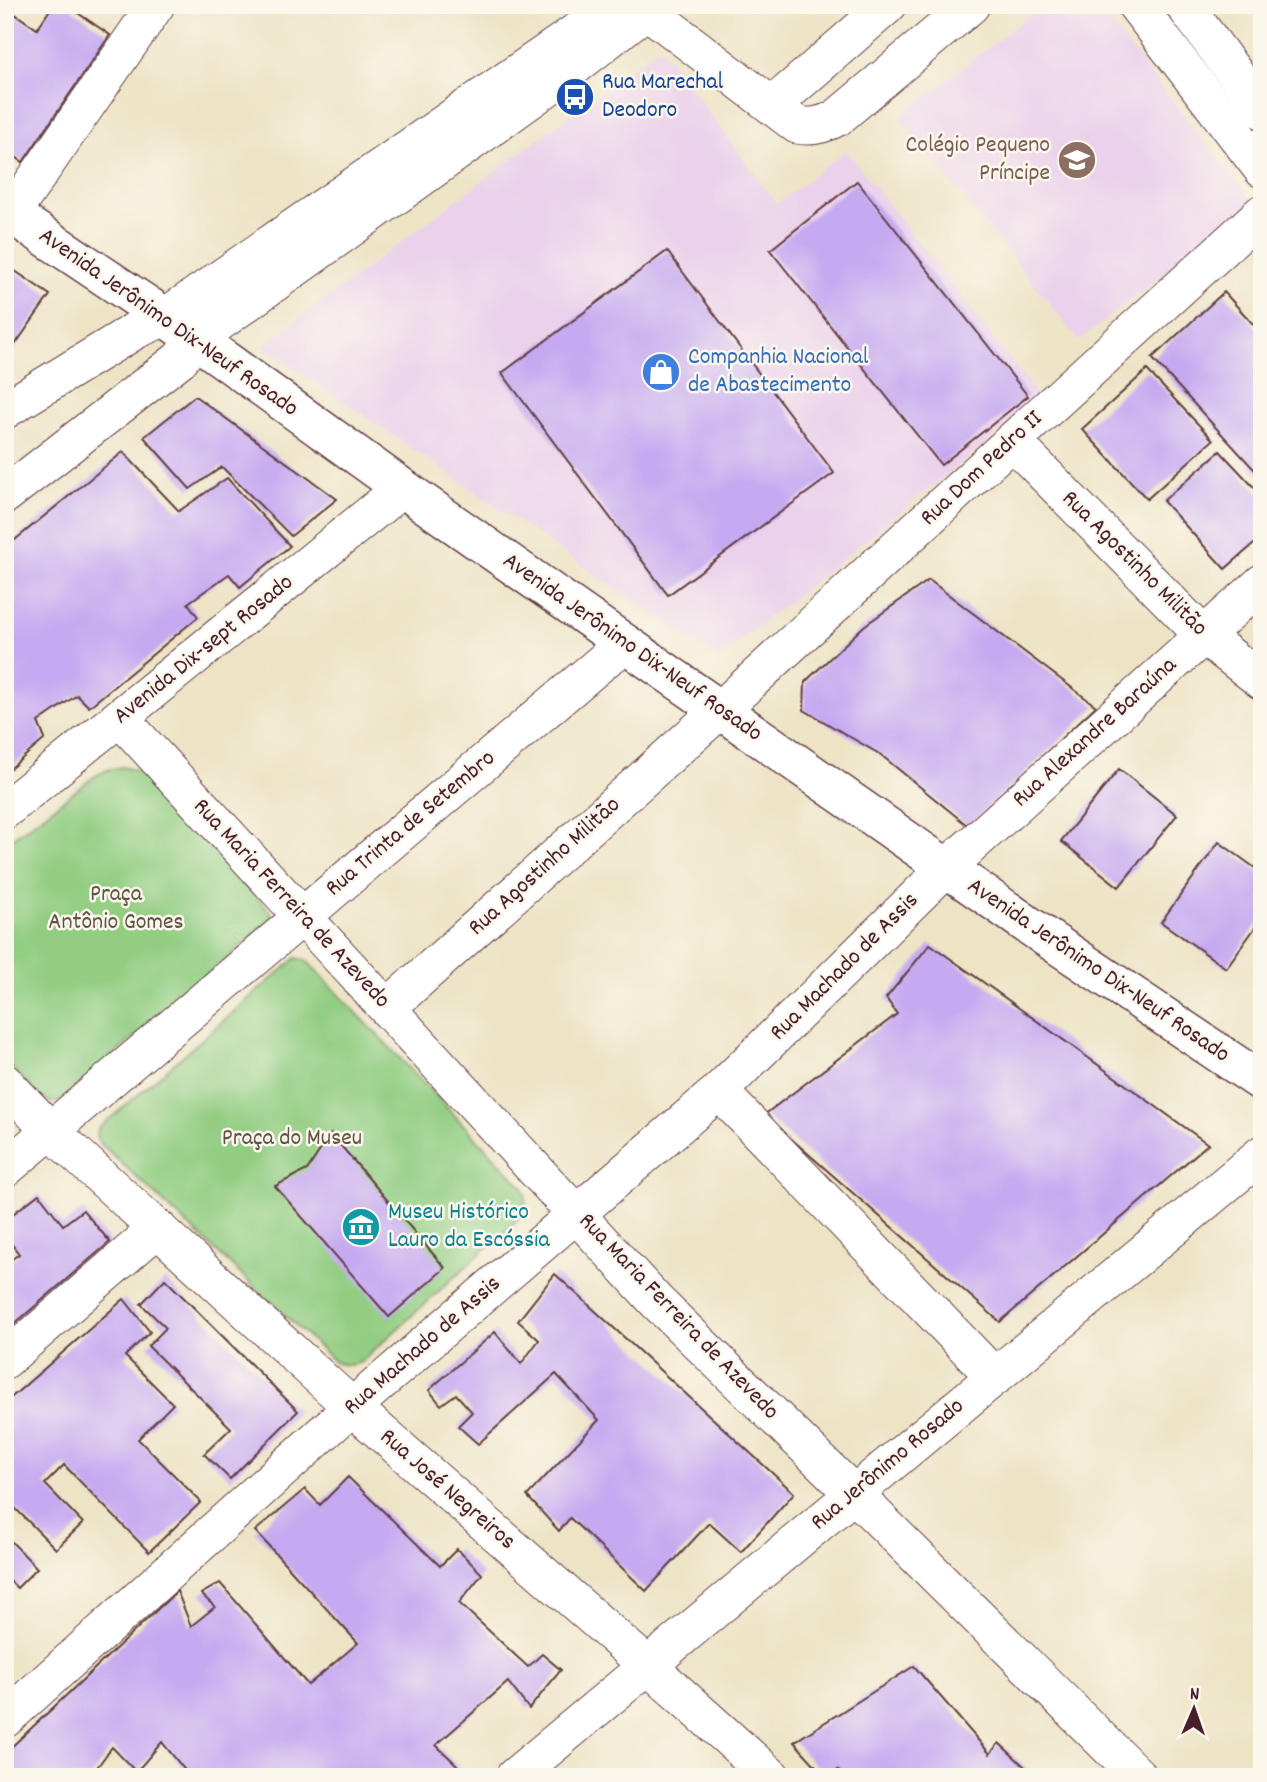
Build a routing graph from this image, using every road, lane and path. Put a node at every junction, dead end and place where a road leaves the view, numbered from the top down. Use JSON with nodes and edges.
{"nodes":[{"id":1,"x":156,"y":5,"type":"edge"},
{"id":2,"x":888,"y":5,"type":"edge"},
{"id":3,"x":971,"y":5,"type":"edge"},
{"id":4,"x":1136,"y":5,"type":"edge"},
{"id":5,"x":1184,"y":5,"type":"edge"},
{"id":6,"x":639,"y":7,"type":"edge"},
{"id":7,"x":773,"y":105,"type":"junction"},
{"id":8,"x":1262,"y":110,"type":"edge"},
{"id":9,"x":1262,"y":169,"type":"edge"},
{"id":10,"x":1262,"y":213,"type":"edge"},
{"id":11,"x":7,"y":221,"type":"edge"},
{"id":12,"x":150,"y":323,"type":"junction"},
{"id":13,"x":187,"y":349,"type":"junction"},
{"id":14,"x":5,"y":410,"type":"edge"},
{"id":15,"x":1012,"y":441,"type":"junction"},
{"id":16,"x":5,"y":495,"type":"edge"},
{"id":17,"x":392,"y":495,"type":"junction"},
{"id":18,"x":1262,"y":583,"type":"edge"},
{"id":19,"x":1203,"y":635,"type":"junction"},
{"id":20,"x":616,"y":651,"type":"junction"},
{"id":21,"x":1262,"y":681,"type":"edge"},
{"id":22,"x":120,"y":718,"type":"junction"},
{"id":23,"x":712,"y":718,"type":"junction"},
{"id":24,"x":5,"y":810,"type":"edge"},
{"id":25,"x":938,"y":876,"type":"junction"},
{"id":26,"x":303,"y":917,"type":"junction"},
{"id":27,"x":387,"y":1008,"type":"junction"},
{"id":28,"x":1262,"y":1082,"type":"edge"},
{"id":29,"x":5,"y":1083,"type":"edge"},
{"id":30,"x":719,"y":1091,"type":"junction"},
{"id":31,"x":1262,"y":1110,"type":"edge"},
{"id":32,"x":51,"y":1131,"type":"junction"},
{"id":33,"x":1262,"y":1154,"type":"edge"},
{"id":34,"x":5,"y":1169,"type":"edge"},
{"id":35,"x":576,"y":1212,"type":"junction"},
{"id":36,"x":158,"y":1228,"type":"junction"},
{"id":37,"x":5,"y":1360,"type":"edge"},
{"id":38,"x":995,"y":1377,"type":"junction"},
{"id":39,"x":352,"y":1407,"type":"junction"},
{"id":40,"x":854,"y":1493,"type":"junction"},
{"id":41,"x":647,"y":1665,"type":"junction"},
{"id":42,"x":5,"y":1718,"type":"edge"},
{"id":43,"x":514,"y":1777,"type":"edge"},
{"id":44,"x":772,"y":1777,"type":"edge"},
{"id":45,"x":1139,"y":1777,"type":"edge"}],
"edges":[{"from":1,"to":11,"type":"street"},
{"from":2,"to":7,"type":"street"},
{"from":3,"to":7,"type":"street"},
{"from":4,"to":9,"type":"street"},
{"from":5,"to":8,"type":"street"},
{"from":6,"to":7,"type":"street"},
{"from":6,"to":12,"type":"street"},
{"from":6,"to":13,"type":"street"},
{"from":10,"to":15,"type":"street","name":"Rua Dom Pedro II"},
{"from":11,"to":12,"type":"main road","name":"Avenida Jerônimo Dix-Neuf Rosado"},
{"from":12,"to":13,"type":"main road","name":"Avenida Jerônimo Dix-Neuf Rosado"},
{"from":12,"to":14,"type":"street"},
{"from":13,"to":16,"type":"street"},
{"from":13,"to":17,"type":"main road","name":"Avenida Jerônimo Dix-Neuf Rosado"},
{"from":15,"to":19,"type":"street","name":"Rua Agostinho Militão"},
{"from":15,"to":23,"type":"street","name":"Rua Dom Pedro II"},
{"from":17,"to":20,"type":"main road","name":"Avenida Jerônimo Dix-Neuf Rosado"},
{"from":17,"to":22,"type":"street","name":"Avenida Dix-sept Rosado"},
{"from":18,"to":19,"type":"street","name":"Rua Alexandre Baraúna"},
{"from":19,"to":21,"type":"street","name":"Rua Agostinho Militão"},
{"from":19,"to":25,"type":"street","name":"Rua Alexandre Baraúna"},
{"from":20,"to":23,"type":"main road","name":"Avenida Jerônimo Dix-Neuf Rosado"},
{"from":20,"to":26,"type":"street","name":"Rua Trinta de Setembro"},
{"from":22,"to":24,"type":"street","name":"Avenida Dix-sept Rosado"},
{"from":22,"to":26,"type":"street","name":"Rua Maria Ferreira de Azevedo"},
{"from":23,"to":25,"type":"main road","name":"Avenida Jerônimo Dix-Neuf Rosado"},
{"from":23,"to":27,"type":"street","name":"Rua Agostinho Militão"},
{"from":25,"to":28,"type":"main road","name":"Avenida Jerônimo Dix-Neuf Rosado"},
{"from":25,"to":30,"type":"street","name":"Rua Machado de Assis"},
{"from":25,"to":31,"type":"main road","name":"Avenida Jerônimo Dix-Neuf Rosado"},
{"from":26,"to":27,"type":"street","name":"Rua Maria Ferreira de Azevedo"},
{"from":26,"to":32,"type":"street","name":"Rua Trinta de Setembro"},
{"from":27,"to":35,"type":"street","name":"Rua Maria Ferreira de Azevedo"},
{"from":29,"to":32,"type":"street","name":"Rua José Negreiros"},
{"from":30,"to":35,"type":"street","name":"Rua Machado de Assis"},
{"from":30,"to":38,"type":"street"},
{"from":32,"to":34,"type":"street","name":"Rua Trinta de Setembro"},
{"from":32,"to":36,"type":"street","name":"Rua José Negreiros"},
{"from":33,"to":38,"type":"street","name":"Rua Jerônimo Rosado"},
{"from":35,"to":39,"type":"street","name":"Rua Machado de Assis"},
{"from":35,"to":40,"type":"street","name":"Rua Maria Ferreira de Azevedo"},
{"from":36,"to":37,"type":"street"},
{"from":36,"to":39,"type":"street","name":"Rua José Negreiros"},
{"from":38,"to":40,"type":"street","name":"Rua Jerônimo Rosado"},
{"from":39,"to":41,"type":"street","name":"Rua José Negreiros"},
{"from":39,"to":42,"type":"street","name":"Rua Machado de Assis"},
{"from":40,"to":41,"type":"street","name":"Rua Jerônimo Rosado"},
{"from":40,"to":45,"type":"street","name":"Rua Maria Ferreira de Azevedo"},
{"from":41,"to":43,"type":"street","name":"Rua Jerônimo Rosado"},
{"from":41,"to":44,"type":"street","name":"Rua José Negreiros"}]}
